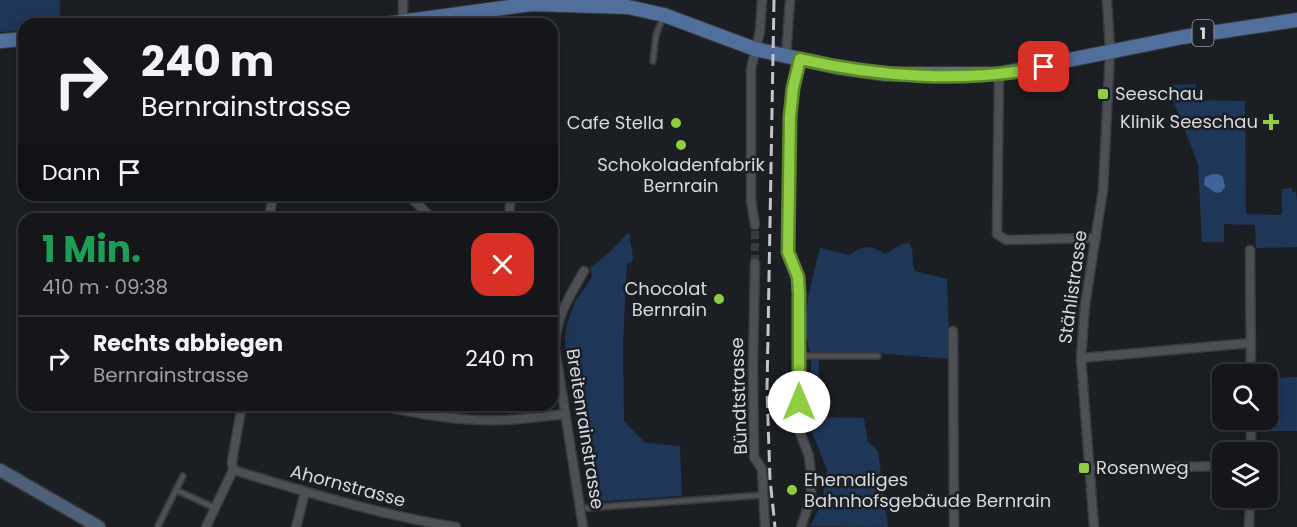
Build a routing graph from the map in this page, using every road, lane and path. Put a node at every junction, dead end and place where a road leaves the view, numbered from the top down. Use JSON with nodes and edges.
{"nodes":[{"id":1,"x":403,"y":0,"type":"edge"},
{"id":2,"x":762,"y":0,"type":"edge"},
{"id":3,"x":790,"y":0,"type":"edge"},
{"id":4,"x":1107,"y":0,"type":"edge"},
{"id":5,"x":664,"y":15,"type":"junction"},
{"id":6,"x":403,"y":18,"type":"edge"},
{"id":7,"x":437,"y":18,"type":"edge"},
{"id":8,"x":1297,"y":20,"type":"edge"},
{"id":9,"x":18,"y":40,"type":"edge"},
{"id":10,"x":0,"y":41,"type":"edge"},
{"id":11,"x":755,"y":49,"type":"junction"},
{"id":12,"x":1110,"y":51,"type":"junction"},
{"id":13,"x":793,"y":58,"type":"junction"},
{"id":14,"x":653,"y":62,"type":"dead end"},
{"id":15,"x":999,"y":74,"type":"junction"},
{"id":16,"x":414,"y":201,"type":"edge"},
{"id":17,"x":427,"y":213,"type":"edge"},
{"id":18,"x":755,"y":225,"type":"tunnel mouth"},
{"id":19,"x":1096,"y":238,"type":"junction"},
{"id":20,"x":1250,"y":250,"type":"dead end"},
{"id":21,"x":755,"y":262,"type":"tunnel mouth"},
{"id":22,"x":584,"y":271,"type":"dead end"},
{"id":23,"x":558,"y":321,"type":"edge"},
{"id":24,"x":953,"y":331,"type":"dead end"},
{"id":25,"x":1251,"y":343,"type":"junction"},
{"id":26,"x":799,"y":356,"type":"junction"},
{"id":27,"x":878,"y":356,"type":"dead end"},
{"id":28,"x":1081,"y":358,"type":"junction"},
{"id":29,"x":1251,"y":364,"type":"edge"},
{"id":30,"x":558,"y":373,"type":"edge"},
{"id":31,"x":241,"y":411,"type":"edge"},
{"id":32,"x":403,"y":411,"type":"edge"},
{"id":33,"x":565,"y":414,"type":"junction"},
{"id":34,"x":1212,"y":466,"type":"edge"},
{"id":35,"x":1091,"y":469,"type":"junction"},
{"id":36,"x":0,"y":470,"type":"edge"},
{"id":37,"x":233,"y":470,"type":"junction"},
{"id":38,"x":183,"y":476,"type":"dead end"},
{"id":39,"x":176,"y":490,"type":"junction"},
{"id":40,"x":305,"y":492,"type":"junction"},
{"id":41,"x":764,"y":495,"type":"junction"},
{"id":42,"x":215,"y":508,"type":"junction"},
{"id":43,"x":587,"y":508,"type":"dead end"},
{"id":44,"x":1250,"y":508,"type":"edge"},
{"id":45,"x":158,"y":526,"type":"edge"},
{"id":46,"x":99,"y":527,"type":"edge"},
{"id":47,"x":206,"y":527,"type":"edge"},
{"id":48,"x":296,"y":527,"type":"edge"},
{"id":49,"x":456,"y":527,"type":"edge"},
{"id":50,"x":583,"y":527,"type":"edge"},
{"id":51,"x":765,"y":527,"type":"edge"},
{"id":52,"x":801,"y":527,"type":"edge"},
{"id":53,"x":954,"y":527,"type":"edge"},
{"id":54,"x":1094,"y":527,"type":"edge"},
{"id":55,"x":1249,"y":527,"type":"edge"}],
"edges":[{"from":1,"to":6,"type":"street"},
{"from":2,"to":11,"type":"street"},
{"from":3,"to":13,"type":"street"},
{"from":4,"to":12,"type":"street","name":"Stählistrasse"},
{"from":5,"to":7,"type":"main road","number":"1"},
{"from":5,"to":11,"type":"main road","number":"1"},
{"from":5,"to":14,"type":"lane"},
{"from":8,"to":12,"type":"main road","number":"1"},
{"from":9,"to":10,"type":"main road"},
{"from":11,"to":13,"type":"main road","number":"1"},
{"from":11,"to":18,"type":"street"},
{"from":12,"to":15,"type":"main road","number":"1"},
{"from":12,"to":19,"type":"street","name":"Stählistrasse"},
{"from":13,"to":15,"type":"main road","number":"1"},
{"from":13,"to":26,"type":"street"},
{"from":15,"to":19,"type":"street"},
{"from":16,"to":17,"type":"street"},
{"from":19,"to":28,"type":"street","name":"Stählistrasse"},
{"from":20,"to":25,"type":"street"},
{"from":21,"to":41,"type":"street","name":"Bündtstrasse"},
{"from":22,"to":23,"type":"street","name":"Breitenrainstrasse"},
{"from":24,"to":53,"type":"street"},
{"from":25,"to":28,"type":"street"},
{"from":25,"to":29,"type":"street"},
{"from":26,"to":27,"type":"lane"},
{"from":26,"to":52,"type":"street"},
{"from":28,"to":35,"type":"street","name":"Stählistrasse"},
{"from":30,"to":33,"type":"street","name":"Breitenrainstrasse"},
{"from":31,"to":37,"type":"street"},
{"from":32,"to":33,"type":"street"},
{"from":33,"to":50,"type":"street","name":"Breitenrainstrasse"},
{"from":34,"to":35,"type":"street"},
{"from":35,"to":54,"type":"street","name":"Stählistrasse"},
{"from":36,"to":46,"type":"main road"},
{"from":37,"to":40,"type":"street","name":"Ahornstrasse"},
{"from":37,"to":42,"type":"street"},
{"from":38,"to":39,"type":"lane"},
{"from":39,"to":42,"type":"lane"},
{"from":39,"to":45,"type":"lane"},
{"from":40,"to":48,"type":"street"},
{"from":40,"to":49,"type":"street","name":"Ahornstrasse"},
{"from":41,"to":43,"type":"lane"},
{"from":41,"to":51,"type":"street","name":"Bündtstrasse"},
{"from":42,"to":47,"type":"street"},
{"from":44,"to":55,"type":"street"}]}
